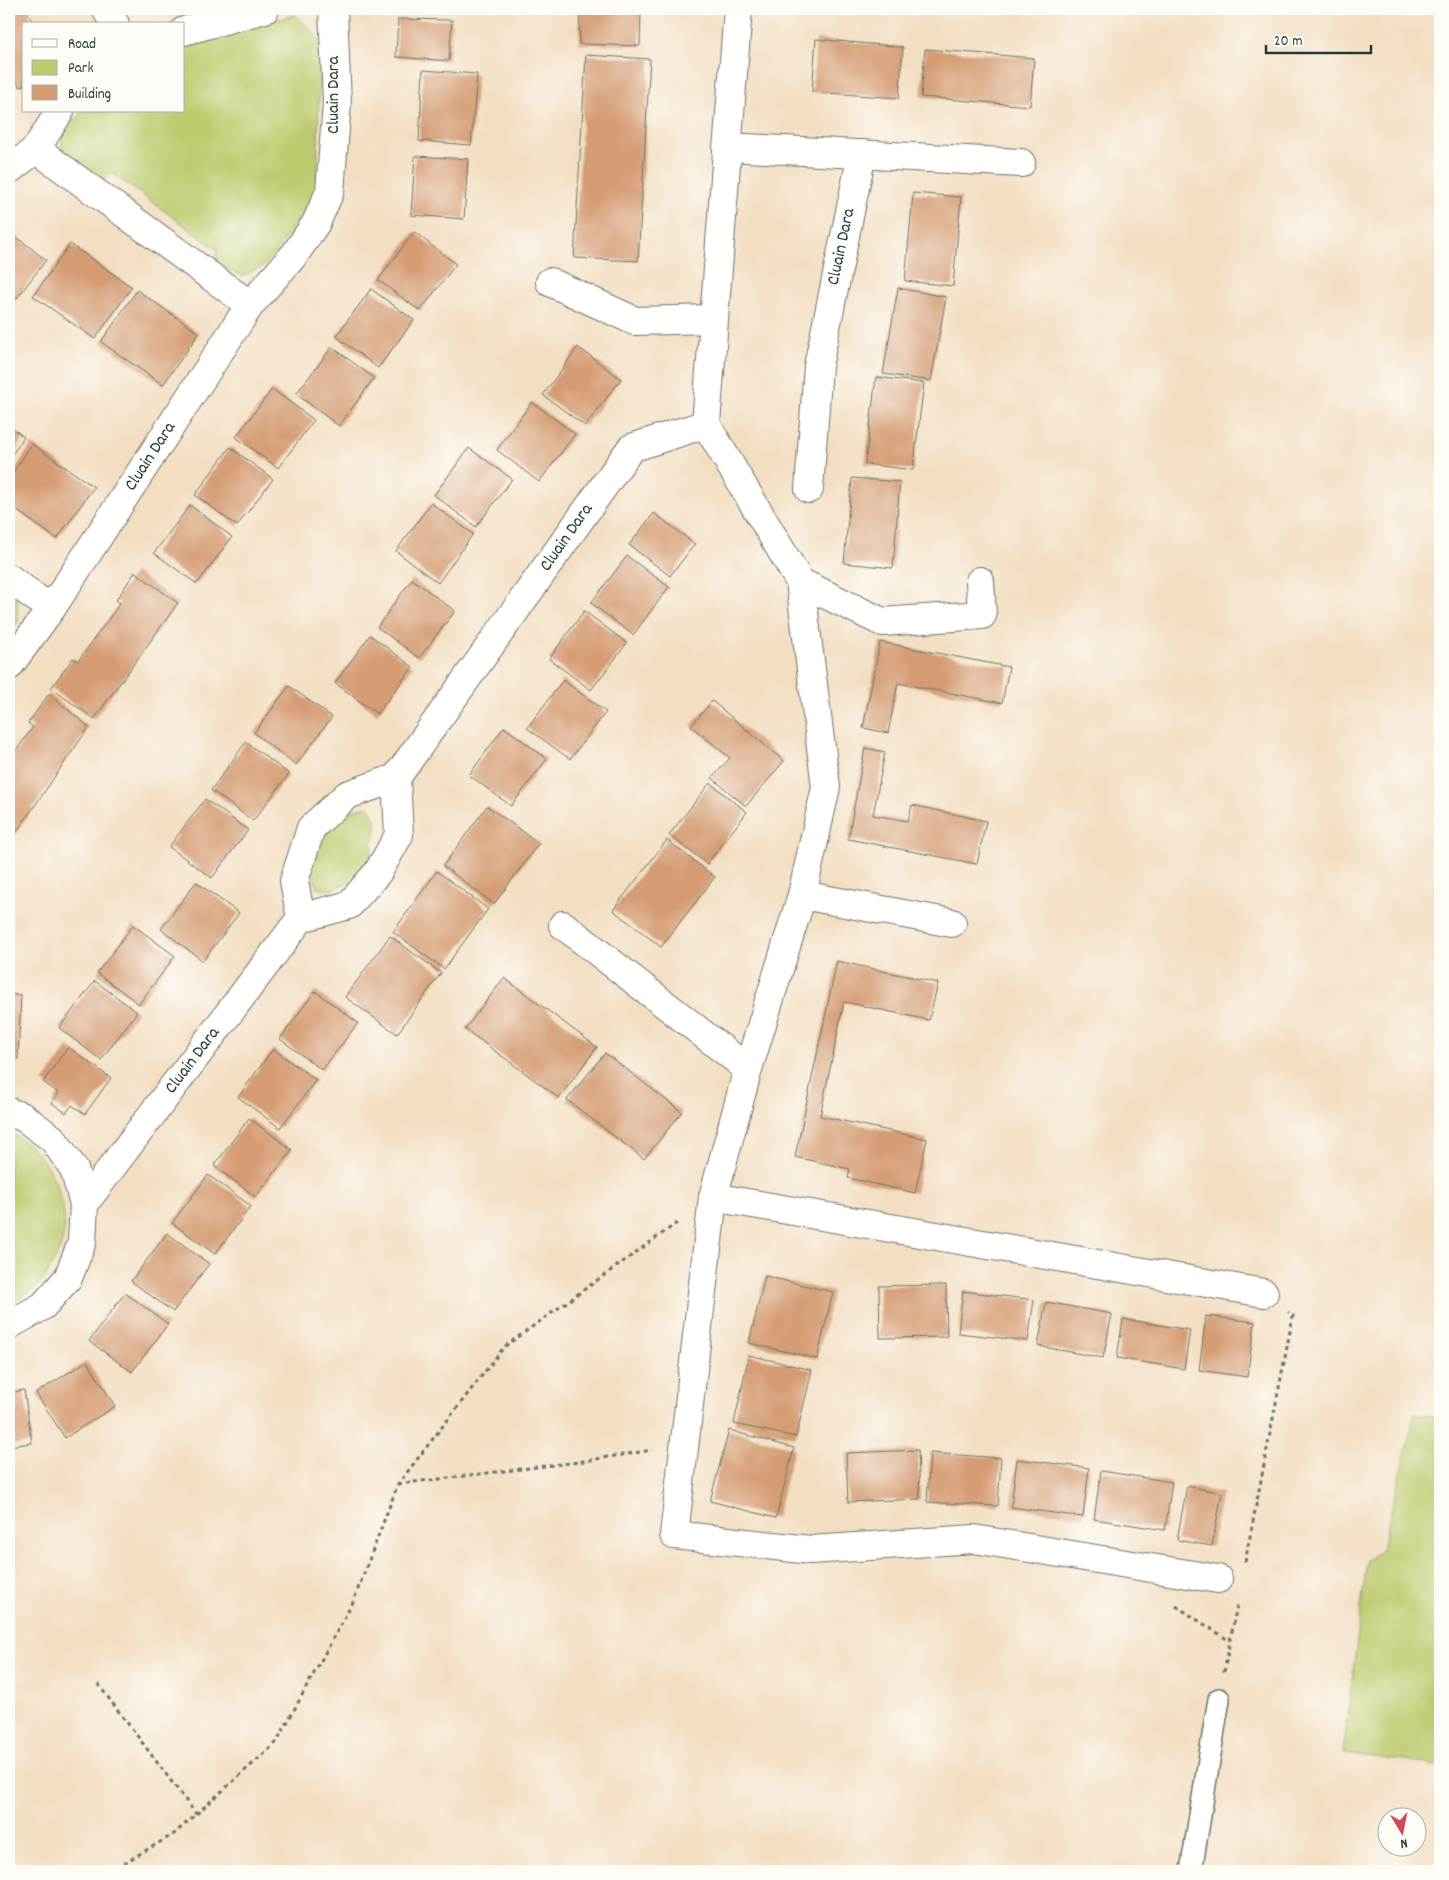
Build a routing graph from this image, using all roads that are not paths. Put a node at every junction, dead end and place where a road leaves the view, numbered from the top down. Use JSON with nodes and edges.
{"nodes":[{"id":1,"x":106,"y":9,"type":"edge"},
{"id":2,"x":265,"y":9,"type":"edge"},
{"id":3,"x":333,"y":9,"type":"edge"},
{"id":4,"x":738,"y":9,"type":"edge"},
{"id":5,"x":114,"y":22,"type":"edge"},
{"id":6,"x":185,"y":31,"type":"edge"},
{"id":7,"x":59,"y":112,"type":"edge"},
{"id":8,"x":727,"y":147,"type":"junction"},
{"id":9,"x":36,"y":149,"type":"junction"},
{"id":10,"x":862,"y":154,"type":"junction"},
{"id":11,"x":1021,"y":163,"type":"dead end"},
{"id":12,"x":9,"y":170,"type":"edge"},
{"id":13,"x":550,"y":282,"type":"dead end"},
{"id":14,"x":250,"y":305,"type":"junction"},
{"id":15,"x":714,"y":319,"type":"junction"},
{"id":16,"x":706,"y":424,"type":"junction"},
{"id":17,"x":809,"y":489,"type":"dead end"},
{"id":18,"x":9,"y":578,"type":"edge"},
{"id":19,"x":980,"y":581,"type":"dead end"},
{"id":20,"x":800,"y":582,"type":"junction"},
{"id":21,"x":51,"y":610,"type":"junction"},
{"id":22,"x":9,"y":666,"type":"edge"},
{"id":23,"x":396,"y":778,"type":"junction"},
{"id":24,"x":802,"y":895,"type":"junction"},
{"id":25,"x":301,"y":918,"type":"junction"},
{"id":26,"x":952,"y":923,"type":"dead end"},
{"id":27,"x":563,"y":925,"type":"dead end"},
{"id":28,"x":748,"y":1069,"type":"junction"},
{"id":29,"x":9,"y":1112,"type":"edge"},
{"id":30,"x":713,"y":1198,"type":"junction"},
{"id":31,"x":84,"y":1204,"type":"junction"},
{"id":32,"x":1264,"y":1294,"type":"road end"},
{"id":33,"x":9,"y":1325,"type":"edge"},
{"id":34,"x":1218,"y":1579,"type":"dead end"},
{"id":35,"x":1219,"y":1699,"type":"road end"},
{"id":36,"x":1191,"y":1871,"type":"edge"}],
"edges":[{"from":1,"to":5,"type":"street"},
{"from":2,"to":6,"type":"street"},
{"from":3,"to":14,"type":"street","name":"Cluain Dara"},
{"from":4,"to":8,"type":"street"},
{"from":7,"to":9,"type":"street"},
{"from":8,"to":10,"type":"street"},
{"from":8,"to":15,"type":"street"},
{"from":9,"to":12,"type":"street"},
{"from":9,"to":14,"type":"street"},
{"from":10,"to":11,"type":"street"},
{"from":10,"to":17,"type":"street","name":"Cluain Dara"},
{"from":13,"to":15,"type":"street"},
{"from":14,"to":21,"type":"street","name":"Cluain Dara"},
{"from":15,"to":16,"type":"street"},
{"from":16,"to":20,"type":"street"},
{"from":16,"to":23,"type":"street","name":"Cluain Dara"},
{"from":18,"to":21,"type":"street"},
{"from":19,"to":20,"type":"street"},
{"from":20,"to":24,"type":"street"},
{"from":21,"to":22,"type":"street","name":"Cluain Dara"},
{"from":23,"to":25,"type":"street"},
{"from":23,"to":25,"type":"street"},
{"from":24,"to":26,"type":"street"},
{"from":24,"to":28,"type":"street"},
{"from":25,"to":31,"type":"street","name":"Cluain Dara"},
{"from":27,"to":28,"type":"street"},
{"from":28,"to":30,"type":"street"},
{"from":29,"to":31,"type":"street"},
{"from":30,"to":32,"type":"street"},
{"from":30,"to":34,"type":"street"},
{"from":31,"to":33,"type":"street"},
{"from":35,"to":36,"type":"lane"}]}
